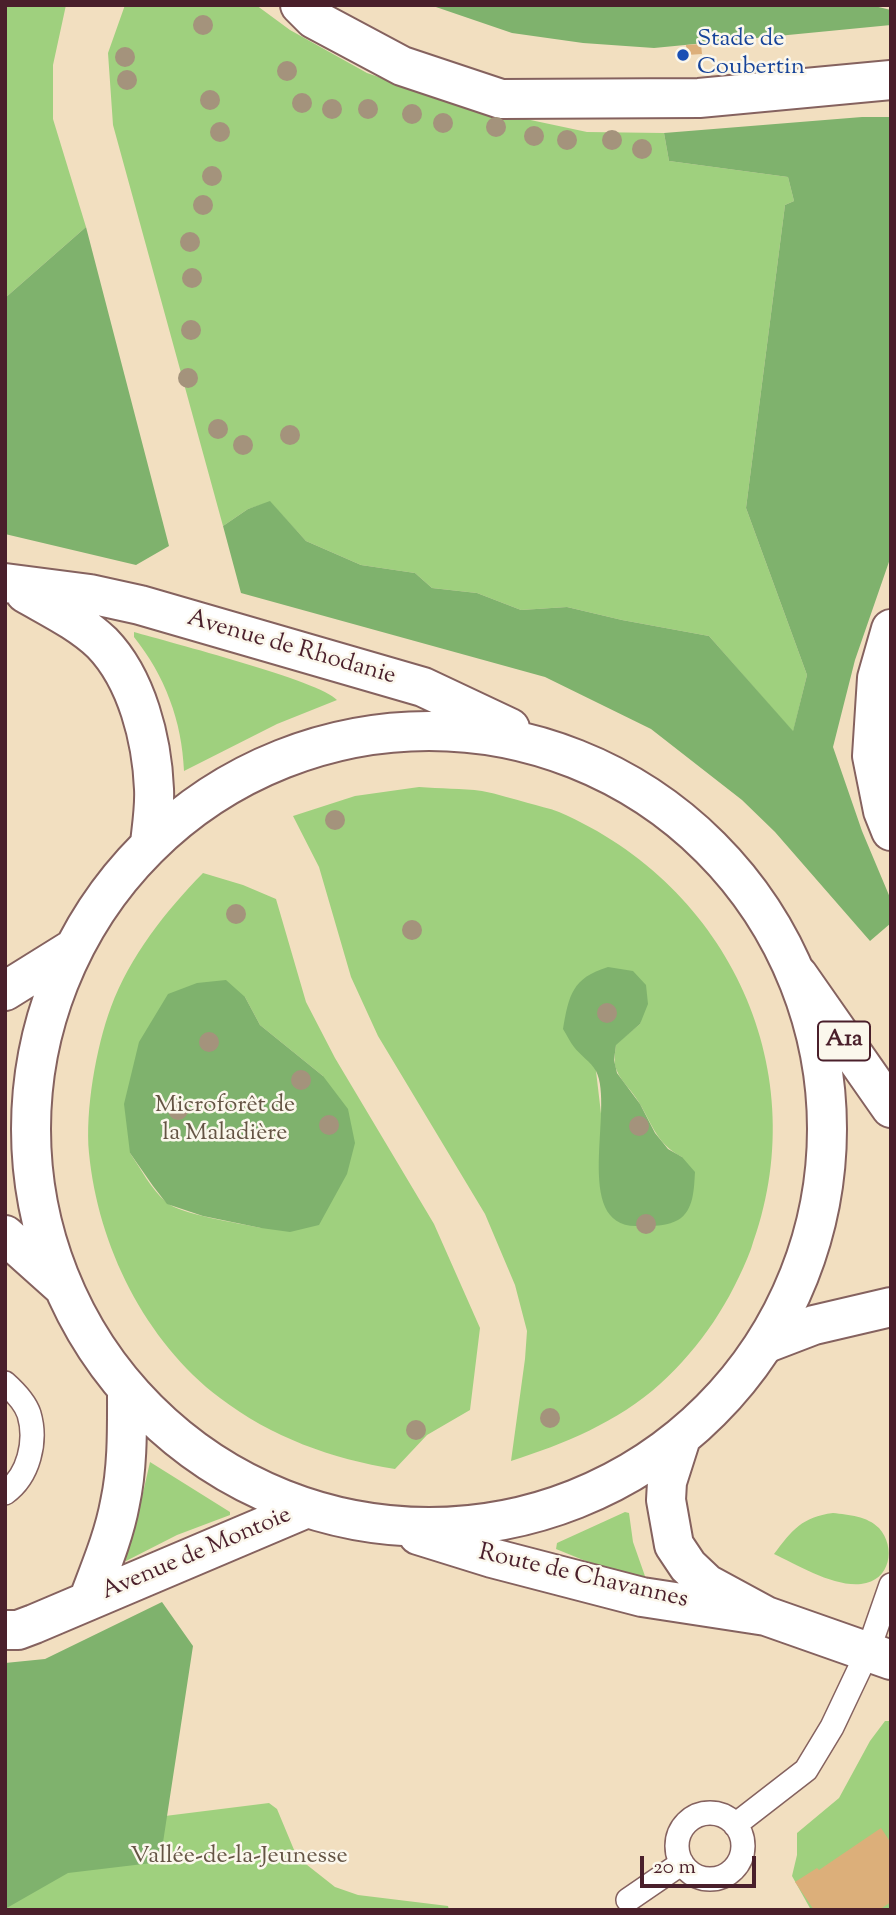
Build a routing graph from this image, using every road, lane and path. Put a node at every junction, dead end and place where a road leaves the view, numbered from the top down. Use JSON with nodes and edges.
{"nodes":[{"id":1,"x":300,"y":5,"type":"edge"},
{"id":2,"x":891,"y":80,"type":"edge"},
{"id":3,"x":6,"y":583,"type":"edge"},
{"id":4,"x":891,"y":629,"type":"edge"},
{"id":5,"x":562,"y":753,"type":"junction"},
{"id":6,"x":891,"y":831,"type":"edge"},
{"id":7,"x":150,"y":843,"type":"junction"},
{"id":8,"x":71,"y":950,"type":"junction"},
{"id":9,"x":797,"y":975,"type":"junction"},
{"id":10,"x":5,"y":991,"type":"edge"},
{"id":11,"x":891,"y":1108,"type":"edge"},
{"id":12,"x":5,"y":1235,"type":"edge"},
{"id":13,"x":62,"y":1287,"type":"junction"},
{"id":14,"x":891,"y":1307,"type":"edge"},
{"id":15,"x":766,"y":1343,"type":"junction"},
{"id":16,"x":5,"y":1383,"type":"edge"},
{"id":17,"x":127,"y":1389,"type":"junction"},
{"id":18,"x":681,"y":1438,"type":"junction"},
{"id":19,"x":5,"y":1493,"type":"edge"},
{"id":20,"x":305,"y":1509,"type":"junction"},
{"id":21,"x":402,"y":1529,"type":"junction"},
{"id":22,"x":891,"y":1585,"type":"edge"},
{"id":23,"x":88,"y":1601,"type":"junction"},
{"id":24,"x":766,"y":1616,"type":"junction"},
{"id":25,"x":5,"y":1630,"type":"edge"},
{"id":26,"x":879,"y":1656,"type":"edge"},
{"id":27,"x":735,"y":1825,"type":"junction"},
{"id":28,"x":682,"y":1863,"type":"junction"},
{"id":29,"x":628,"y":1900,"type":"dead end"}],
"edges":[{"from":1,"to":2,"type":"main road"},
{"from":3,"to":5,"type":"main road","name":"Avenue de Rhodanie"},
{"from":3,"to":7,"type":"main road","name":"Avenue de Rhodanie"},
{"from":4,"to":6,"type":"main road"},
{"from":5,"to":7,"type":"main road"},
{"from":5,"to":9,"type":"main road"},
{"from":7,"to":8,"type":"main road"},
{"from":8,"to":10,"type":"main road"},
{"from":8,"to":13,"type":"main road"},
{"from":9,"to":11,"type":"main road","number":"A1a"},
{"from":9,"to":15,"type":"main road"},
{"from":12,"to":13,"type":"main road"},
{"from":13,"to":17,"type":"main road"},
{"from":14,"to":15,"type":"main road"},
{"from":15,"to":18,"type":"main road"},
{"from":16,"to":19,"type":"lane"},
{"from":17,"to":20,"type":"main road"},
{"from":17,"to":23,"type":"main road","name":"Avenue de Montoie"},
{"from":18,"to":21,"type":"main road"},
{"from":18,"to":24,"type":"main road","name":"Route de Chavannes"},
{"from":20,"to":21,"type":"main road"},
{"from":20,"to":23,"type":"main road","name":"Avenue de Montoie"},
{"from":21,"to":24,"type":"main road","name":"Route de Chavannes"},
{"from":22,"to":26,"type":"lane"},
{"from":23,"to":25,"type":"main road","name":"Avenue de Montoie"},
{"from":24,"to":26,"type":"main road","name":"Route de Chavannes"},
{"from":26,"to":27,"type":"lane"},
{"from":27,"to":28,"type":"lane"},
{"from":27,"to":28,"type":"lane"},
{"from":28,"to":29,"type":"lane"}]}
